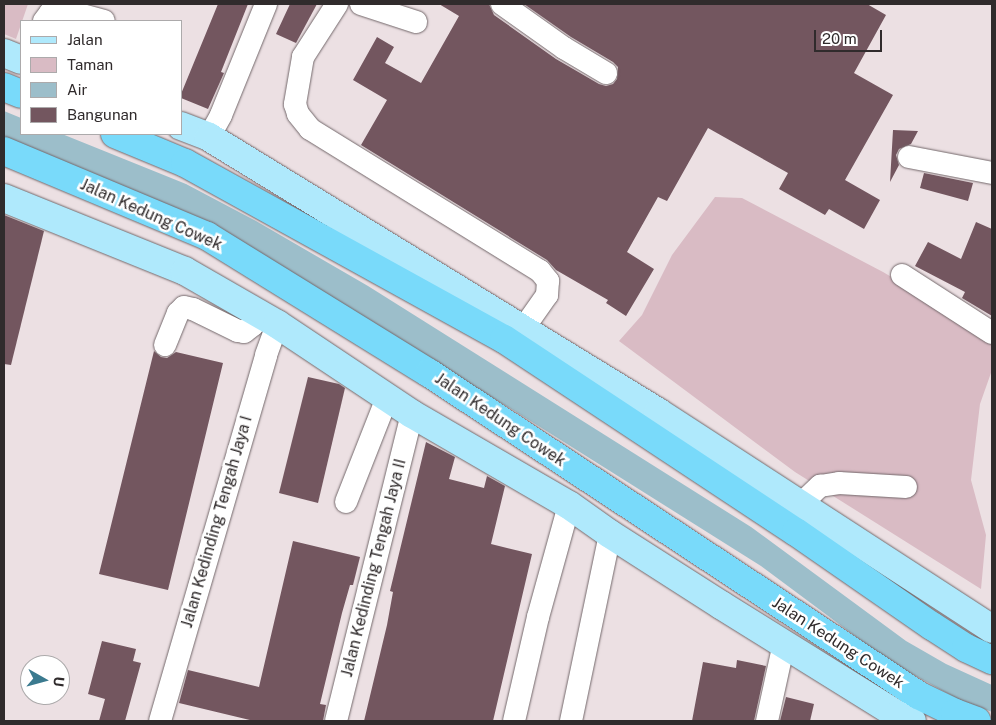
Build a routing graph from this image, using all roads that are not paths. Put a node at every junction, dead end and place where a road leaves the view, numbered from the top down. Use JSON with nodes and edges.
{"nodes":[{"id":1,"x":266,"y":4,"type":"edge"},
{"id":2,"x":337,"y":4,"type":"edge"},
{"id":3,"x":361,"y":4,"type":"edge"},
{"id":4,"x":502,"y":4,"type":"edge"},
{"id":5,"x":45,"y":20,"type":"edge"},
{"id":6,"x":100,"y":20,"type":"edge"},
{"id":7,"x":416,"y":22,"type":"dead end"},
{"id":8,"x":4,"y":53,"type":"edge"},
{"id":9,"x":20,"y":60,"type":"edge"},
{"id":10,"x":606,"y":74,"type":"dead end"},
{"id":11,"x":4,"y":87,"type":"edge"},
{"id":12,"x":20,"y":94,"type":"edge"},
{"id":13,"x":182,"y":126,"type":"edge"},
{"id":14,"x":117,"y":135,"type":"edge"},
{"id":15,"x":209,"y":137,"type":"junction"},
{"id":16,"x":4,"y":152,"type":"edge"},
{"id":17,"x":909,"y":157,"type":"dead end"},
{"id":18,"x":992,"y":173,"type":"edge"},
{"id":19,"x":4,"y":198,"type":"edge"},
{"id":20,"x":902,"y":275,"type":"dead end"},
{"id":21,"x":268,"y":319,"type":"junction"},
{"id":22,"x":523,"y":329,"type":"junction"},
{"id":23,"x":992,"y":333,"type":"edge"},
{"id":24,"x":165,"y":345,"type":"dead end"},
{"id":25,"x":387,"y":398,"type":"junction"},
{"id":26,"x":412,"y":414,"type":"junction"},
{"id":27,"x":906,"y":487,"type":"dead end"},
{"id":28,"x":346,"y":502,"type":"dead end"},
{"id":29,"x":800,"y":504,"type":"junction"},
{"id":30,"x":569,"y":505,"type":"junction"},
{"id":31,"x":610,"y":534,"type":"junction"},
{"id":32,"x":992,"y":629,"type":"edge"},
{"id":33,"x":784,"y":643,"type":"junction"},
{"id":34,"x":992,"y":660,"type":"edge"},
{"id":35,"x":902,"y":719,"type":"edge"},
{"id":36,"x":160,"y":721,"type":"edge"},
{"id":37,"x":336,"y":721,"type":"edge"},
{"id":38,"x":514,"y":721,"type":"edge"},
{"id":39,"x":571,"y":721,"type":"edge"},
{"id":40,"x":767,"y":721,"type":"edge"},
{"id":41,"x":977,"y":721,"type":"edge"}],
"edges":[{"from":1,"to":15,"type":"street"},
{"from":2,"to":22,"type":"street"},
{"from":3,"to":7,"type":"street"},
{"from":4,"to":10,"type":"street"},
{"from":5,"to":6,"type":"street"},
{"from":8,"to":9,"type":"main road"},
{"from":11,"to":12,"type":"highway"},
{"from":13,"to":15,"type":"main road"},
{"from":14,"to":34,"type":"highway"},
{"from":15,"to":22,"type":"main road"},
{"from":16,"to":41,"type":"highway","name":"Jalan Kedung Cowek"},
{"from":17,"to":18,"type":"street"},
{"from":19,"to":21,"type":"main road","name":"Jalan Kedung Cowek"},
{"from":20,"to":23,"type":"street"},
{"from":21,"to":24,"type":"street"},
{"from":21,"to":25,"type":"main road","name":"Jalan Kedung Cowek"},
{"from":21,"to":36,"type":"street","name":"Jalan Kedinding Tengah Jaya I"},
{"from":22,"to":29,"type":"main road"},
{"from":25,"to":26,"type":"main road","name":"Jalan Kedung Cowek"},
{"from":25,"to":28,"type":"street"},
{"from":26,"to":30,"type":"main road","name":"Jalan Kedung Cowek"},
{"from":26,"to":37,"type":"street","name":"Jalan Kedinding Tengah Jaya II"},
{"from":27,"to":29,"type":"street"},
{"from":29,"to":32,"type":"main road"},
{"from":30,"to":31,"type":"main road","name":"Jalan Kedung Cowek"},
{"from":30,"to":38,"type":"street"},
{"from":31,"to":33,"type":"main road","name":"Jalan Kedung Cowek"},
{"from":31,"to":39,"type":"street"},
{"from":33,"to":35,"type":"main road","name":"Jalan Kedung Cowek"},
{"from":33,"to":40,"type":"street"}]}
